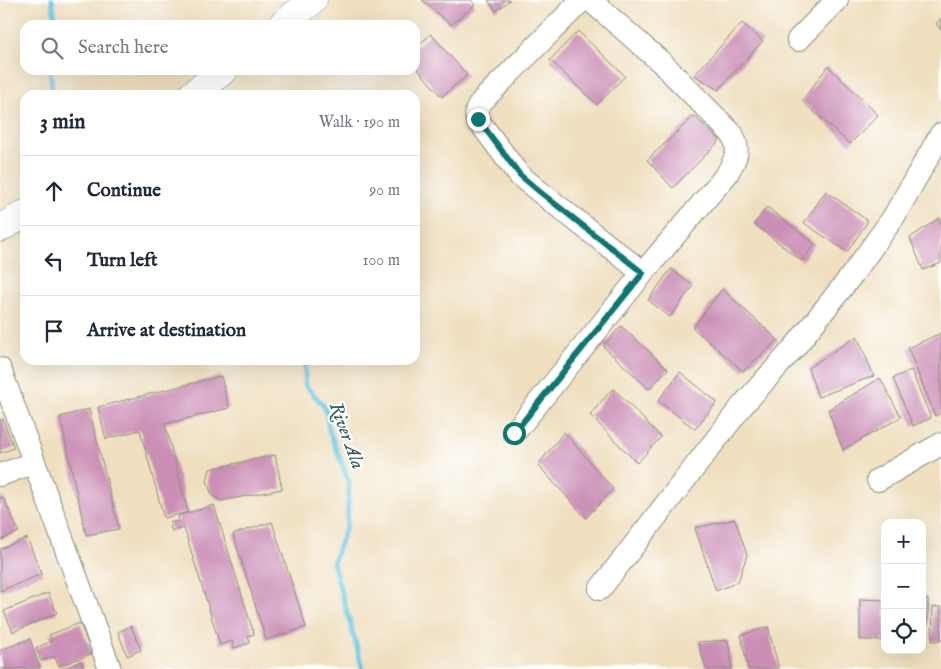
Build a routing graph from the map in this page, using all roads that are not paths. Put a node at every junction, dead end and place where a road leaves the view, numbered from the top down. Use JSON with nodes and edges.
{"nodes":[{"id":1,"x":313,"y":0,"type":"edge"},
{"id":2,"x":582,"y":0,"type":"edge"},
{"id":3,"x":590,"y":0,"type":"edge"},
{"id":4,"x":837,"y":0,"type":"edge"},
{"id":5,"x":288,"y":20,"type":"edge"},
{"id":6,"x":798,"y":40,"type":"dead end"},
{"id":7,"x":218,"y":75,"type":"edge"},
{"id":8,"x":198,"y":90,"type":"edge"},
{"id":9,"x":941,"y":136,"type":"edge"},
{"id":10,"x":20,"y":217,"type":"edge"},
{"id":11,"x":0,"y":228,"type":"edge"},
{"id":12,"x":643,"y":273,"type":"junction"},
{"id":13,"x":0,"y":369,"type":"edge"},
{"id":14,"x":514,"y":433,"type":"dead end"},
{"id":15,"x":941,"y":444,"type":"edge"},
{"id":16,"x":33,"y":463,"type":"junction"},
{"id":17,"x":0,"y":475,"type":"edge"},
{"id":18,"x":878,"y":480,"type":"dead end"},
{"id":19,"x":600,"y":589,"type":"dead end"},
{"id":20,"x":110,"y":669,"type":"edge"}],
"edges":[{"from":1,"to":5,"type":"main road"},
{"from":2,"to":12,"type":"street"},
{"from":3,"to":12,"type":"street"},
{"from":4,"to":6,"type":"street"},
{"from":7,"to":8,"type":"main road"},
{"from":9,"to":19,"type":"street"},
{"from":10,"to":11,"type":"main road"},
{"from":12,"to":14,"type":"street"},
{"from":13,"to":16,"type":"street"},
{"from":15,"to":18,"type":"street"},
{"from":16,"to":17,"type":"street"},
{"from":16,"to":20,"type":"street"}]}
